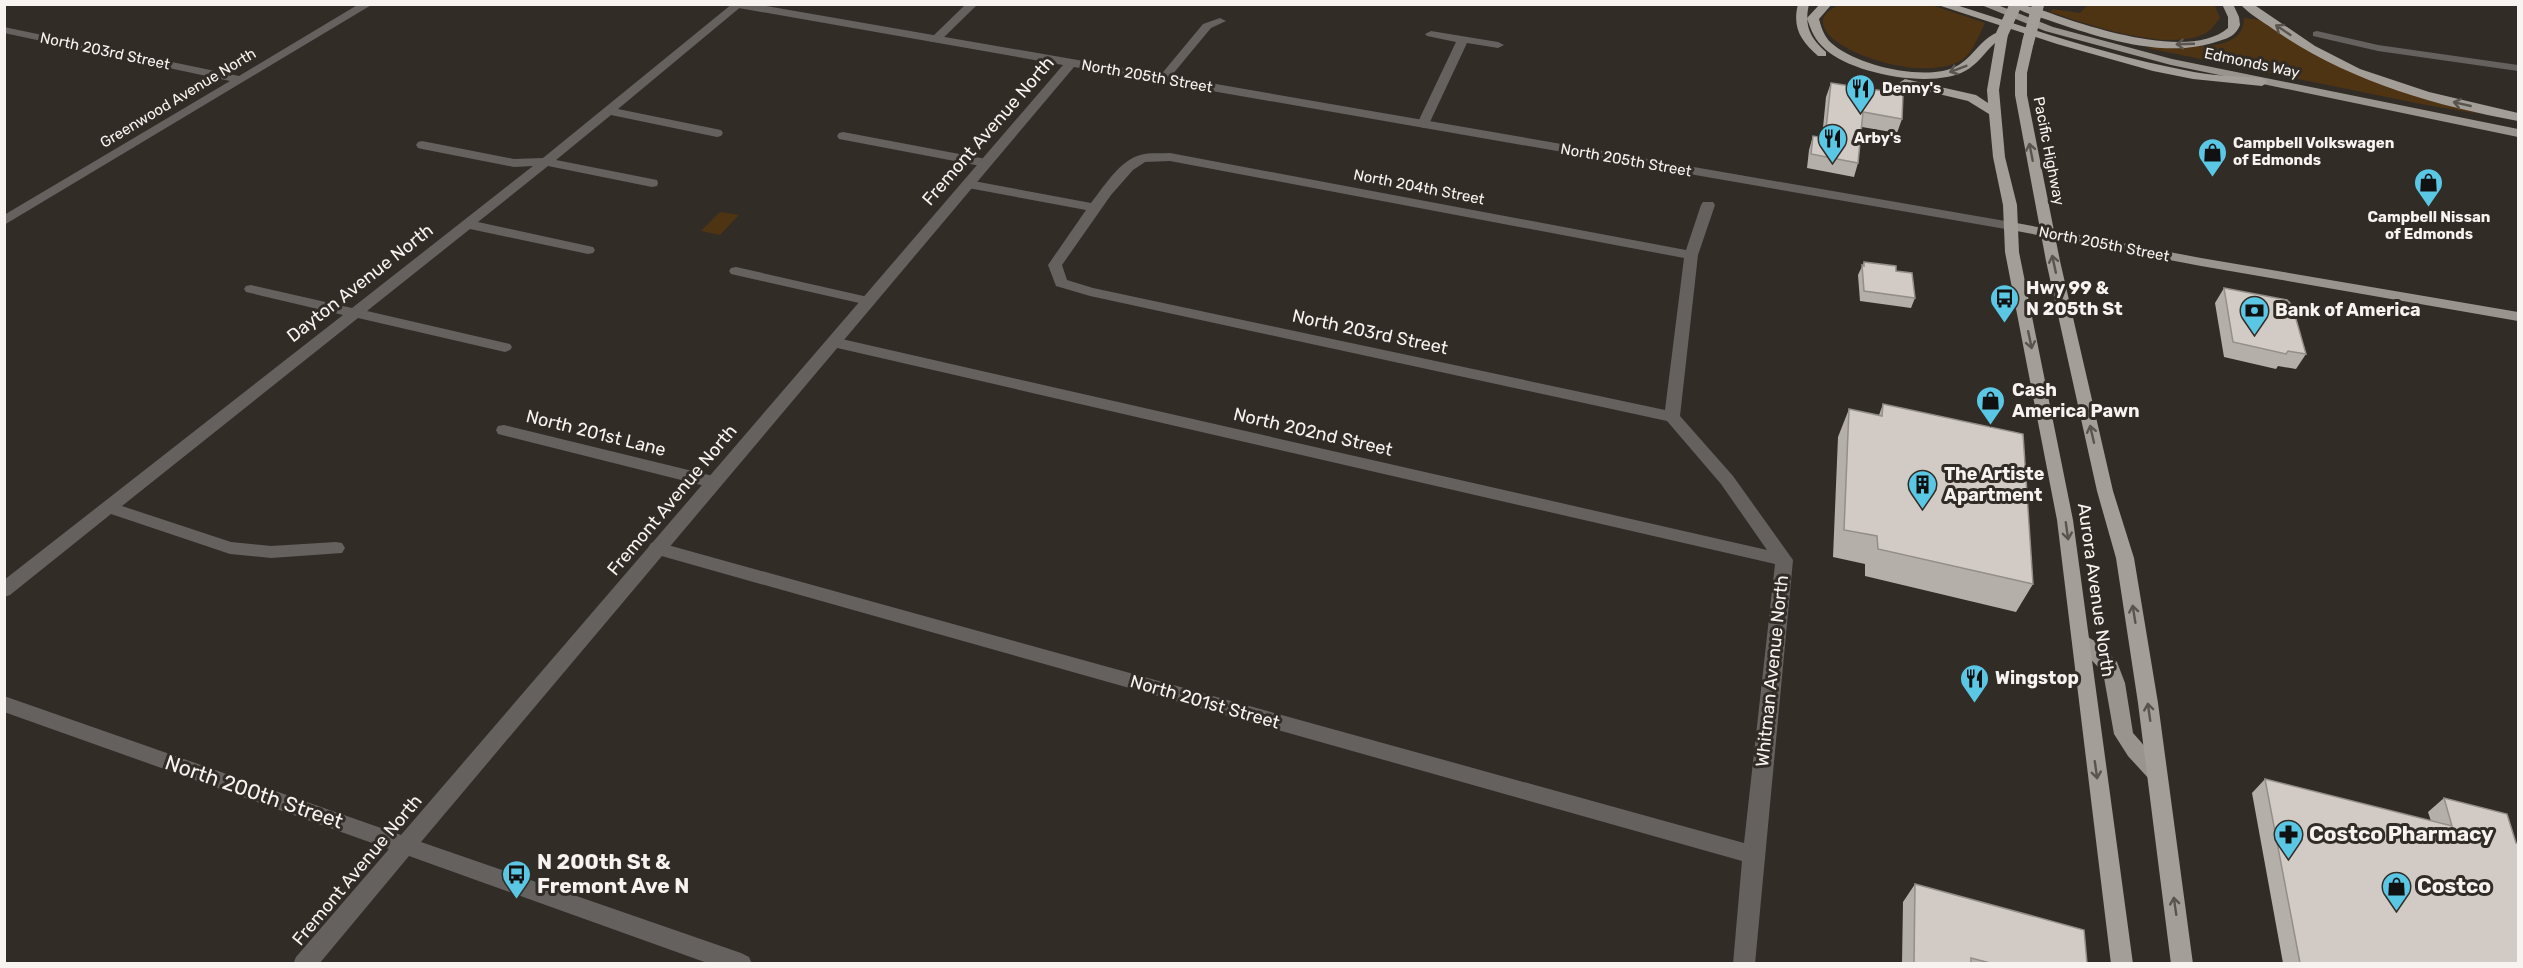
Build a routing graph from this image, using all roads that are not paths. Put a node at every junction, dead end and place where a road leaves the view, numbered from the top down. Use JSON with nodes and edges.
{"nodes":[{"id":1,"x":368,"y":4,"type":"edge"},
{"id":2,"x":973,"y":4,"type":"edge"},
{"id":3,"x":1804,"y":4,"type":"edge"},
{"id":4,"x":1827,"y":4,"type":"edge"},
{"id":5,"x":1940,"y":4,"type":"edge"},
{"id":6,"x":1984,"y":4,"type":"edge"},
{"id":7,"x":2016,"y":4,"type":"edge"},
{"id":8,"x":2227,"y":4,"type":"edge"},
{"id":9,"x":2245,"y":4,"type":"edge"},
{"id":10,"x":735,"y":5,"type":"edge"},
{"id":11,"x":2038,"y":5,"type":"edge"},
{"id":12,"x":761,"y":7,"type":"edge"},
{"id":13,"x":1220,"y":21,"type":"dead end"},
{"id":14,"x":4,"y":30,"type":"edge"},
{"id":15,"x":1431,"y":34,"type":"dead end"},
{"id":16,"x":2002,"y":34,"type":"junction"},
{"id":17,"x":2317,"y":34,"type":"dead end"},
{"id":18,"x":1462,"y":39,"type":"junction"},
{"id":19,"x":935,"y":40,"type":"junction"},
{"id":20,"x":1498,"y":45,"type":"dead end"},
{"id":21,"x":1071,"y":63,"type":"junction"},
{"id":22,"x":2518,"y":68,"type":"edge"},
{"id":23,"x":1163,"y":79,"type":"junction"},
{"id":24,"x":240,"y":80,"type":"junction"},
{"id":25,"x":2262,"y":82,"type":"junction"},
{"id":26,"x":608,"y":111,"type":"junction"},
{"id":27,"x":1994,"y":111,"type":"junction"},
{"id":28,"x":2518,"y":117,"type":"edge"},
{"id":29,"x":1423,"y":124,"type":"junction"},
{"id":30,"x":717,"y":133,"type":"dead end"},
{"id":31,"x":2518,"y":133,"type":"edge"},
{"id":32,"x":843,"y":136,"type":"dead end"},
{"id":33,"x":422,"y":145,"type":"dead end"},
{"id":34,"x":546,"y":162,"type":"junction"},
{"id":35,"x":986,"y":163,"type":"junction"},
{"id":36,"x":652,"y":183,"type":"dead end"},
{"id":37,"x":968,"y":184,"type":"junction"},
{"id":38,"x":1708,"y":205,"type":"dead end"},
{"id":39,"x":1095,"y":208,"type":"junction"},
{"id":40,"x":4,"y":221,"type":"edge"},
{"id":41,"x":467,"y":224,"type":"junction"},
{"id":42,"x":2011,"y":226,"type":"junction"},
{"id":43,"x":2048,"y":234,"type":"junction"},
{"id":44,"x":588,"y":250,"type":"dead end"},
{"id":45,"x":1691,"y":255,"type":"junction"},
{"id":46,"x":736,"y":271,"type":"dead end"},
{"id":47,"x":251,"y":289,"type":"dead end"},
{"id":48,"x":868,"y":301,"type":"junction"},
{"id":49,"x":355,"y":312,"type":"junction"},
{"id":50,"x":2518,"y":317,"type":"edge"},
{"id":51,"x":833,"y":342,"type":"junction"},
{"id":52,"x":505,"y":347,"type":"dead end"},
{"id":53,"x":1672,"y":417,"type":"junction"},
{"id":54,"x":504,"y":430,"type":"dead end"},
{"id":55,"x":713,"y":482,"type":"junction"},
{"id":56,"x":108,"y":507,"type":"junction"},
{"id":57,"x":336,"y":548,"type":"dead end"},
{"id":58,"x":657,"y":548,"type":"junction"},
{"id":59,"x":1784,"y":560,"type":"junction"},
{"id":60,"x":4,"y":590,"type":"edge"},
{"id":61,"x":2081,"y":640,"type":"junction"},
{"id":62,"x":4,"y":704,"type":"edge"},
{"id":63,"x":2157,"y":774,"type":"junction"},
{"id":64,"x":404,"y":844,"type":"junction"},
{"id":65,"x":1753,"y":855,"type":"junction"},
{"id":66,"x":733,"y":962,"type":"edge"},
{"id":67,"x":304,"y":963,"type":"edge"},
{"id":68,"x":1744,"y":963,"type":"edge"},
{"id":69,"x":2121,"y":963,"type":"edge"},
{"id":70,"x":2182,"y":963,"type":"edge"}],
"edges":[{"from":1,"to":24,"type":"street","name":"Greenwood Avenue North"},
{"from":2,"to":19,"type":"street"},
{"from":3,"to":27,"type":"highway"},
{"from":16,"to":4,"type":"highway","one_way":true},
{"from":5,"to":25,"type":"highway"},
{"from":6,"to":25,"type":"main road","name":"Edmonds Way"},
{"from":8,"to":7,"type":"highway","one_way":true},
{"from":7,"to":16,"type":"highway","bridge":true},
{"from":28,"to":9,"type":"highway","one_way":true},
{"from":10,"to":12,"type":"street","name":"North 205th Street"},
{"from":10,"to":26,"type":"street","name":"Dayton Avenue North"},
{"from":43,"to":11,"type":"highway","name":"Pacific Highway","one_way":true,"bridge":true},
{"from":12,"to":19,"type":"street","name":"North 205th Street"},
{"from":13,"to":23,"type":"street"},
{"from":14,"to":24,"type":"street","name":"North 203rd Street"},
{"from":15,"to":18,"type":"street"},
{"from":16,"to":27,"type":"highway"},
{"from":17,"to":22,"type":"street"},
{"from":18,"to":20,"type":"street"},
{"from":18,"to":29,"type":"street"},
{"from":19,"to":21,"type":"street","name":"North 205th Street"},
{"from":21,"to":23,"type":"street","name":"North 205th Street"},
{"from":21,"to":35,"type":"street","name":"Fremont Avenue North"},
{"from":23,"to":29,"type":"street","name":"North 205th Street"},
{"from":24,"to":40,"type":"street","name":"Greenwood Avenue North"},
{"from":25,"to":31,"type":"main road","name":"Edmonds Way"},
{"from":26,"to":30,"type":"street"},
{"from":26,"to":34,"type":"street","name":"Dayton Avenue North"},
{"from":27,"to":42,"type":"highway"},
{"from":29,"to":42,"type":"street","name":"North 205th Street"},
{"from":32,"to":35,"type":"street"},
{"from":33,"to":34,"type":"street"},
{"from":34,"to":36,"type":"street"},
{"from":34,"to":41,"type":"street","name":"Dayton Avenue North"},
{"from":35,"to":37,"type":"street","name":"Fremont Avenue North"},
{"from":37,"to":39,"type":"street"},
{"from":37,"to":48,"type":"street","name":"Fremont Avenue North"},
{"from":38,"to":45,"type":"street"},
{"from":39,"to":45,"type":"street","name":"North 204th Street"},
{"from":39,"to":53,"type":"street","name":"North 203rd Street"},
{"from":41,"to":44,"type":"street"},
{"from":41,"to":49,"type":"street","name":"Dayton Avenue North"},
{"from":42,"to":43,"type":"main road","name":"North 205th Street"},
{"from":42,"to":61,"type":"highway","name":"Aurora Avenue North","one_way":true},
{"from":43,"to":50,"type":"main road","name":"North 205th Street"},
{"from":63,"to":43,"type":"highway","name":"Aurora Avenue North","one_way":true},
{"from":45,"to":53,"type":"street"},
{"from":46,"to":48,"type":"street"},
{"from":47,"to":49,"type":"street"},
{"from":48,"to":51,"type":"street","name":"Fremont Avenue North"},
{"from":49,"to":52,"type":"street"},
{"from":49,"to":56,"type":"street","name":"Dayton Avenue North"},
{"from":51,"to":55,"type":"street","name":"Fremont Avenue North"},
{"from":51,"to":59,"type":"street","name":"North 202nd Street"},
{"from":53,"to":59,"type":"street","name":"Whitman Avenue North"},
{"from":54,"to":55,"type":"street","name":"North 201st Lane"},
{"from":55,"to":58,"type":"street","name":"Fremont Avenue North"},
{"from":56,"to":57,"type":"street"},
{"from":56,"to":60,"type":"street","name":"Dayton Avenue North"},
{"from":58,"to":64,"type":"street","name":"Fremont Avenue North"},
{"from":58,"to":65,"type":"street","name":"North 201st Street"},
{"from":59,"to":65,"type":"street","name":"Whitman Avenue North"},
{"from":61,"to":63,"type":"main road"},
{"from":61,"to":69,"type":"highway","name":"Aurora Avenue North","one_way":true},
{"from":62,"to":64,"type":"street","name":"North 200th Street"},
{"from":70,"to":63,"type":"highway","name":"Aurora Avenue North","one_way":true},
{"from":64,"to":66,"type":"street","name":"North 200th Street"},
{"from":64,"to":67,"type":"street","name":"Fremont Avenue North"},
{"from":65,"to":68,"type":"street","name":"Whitman Avenue North"}]}
